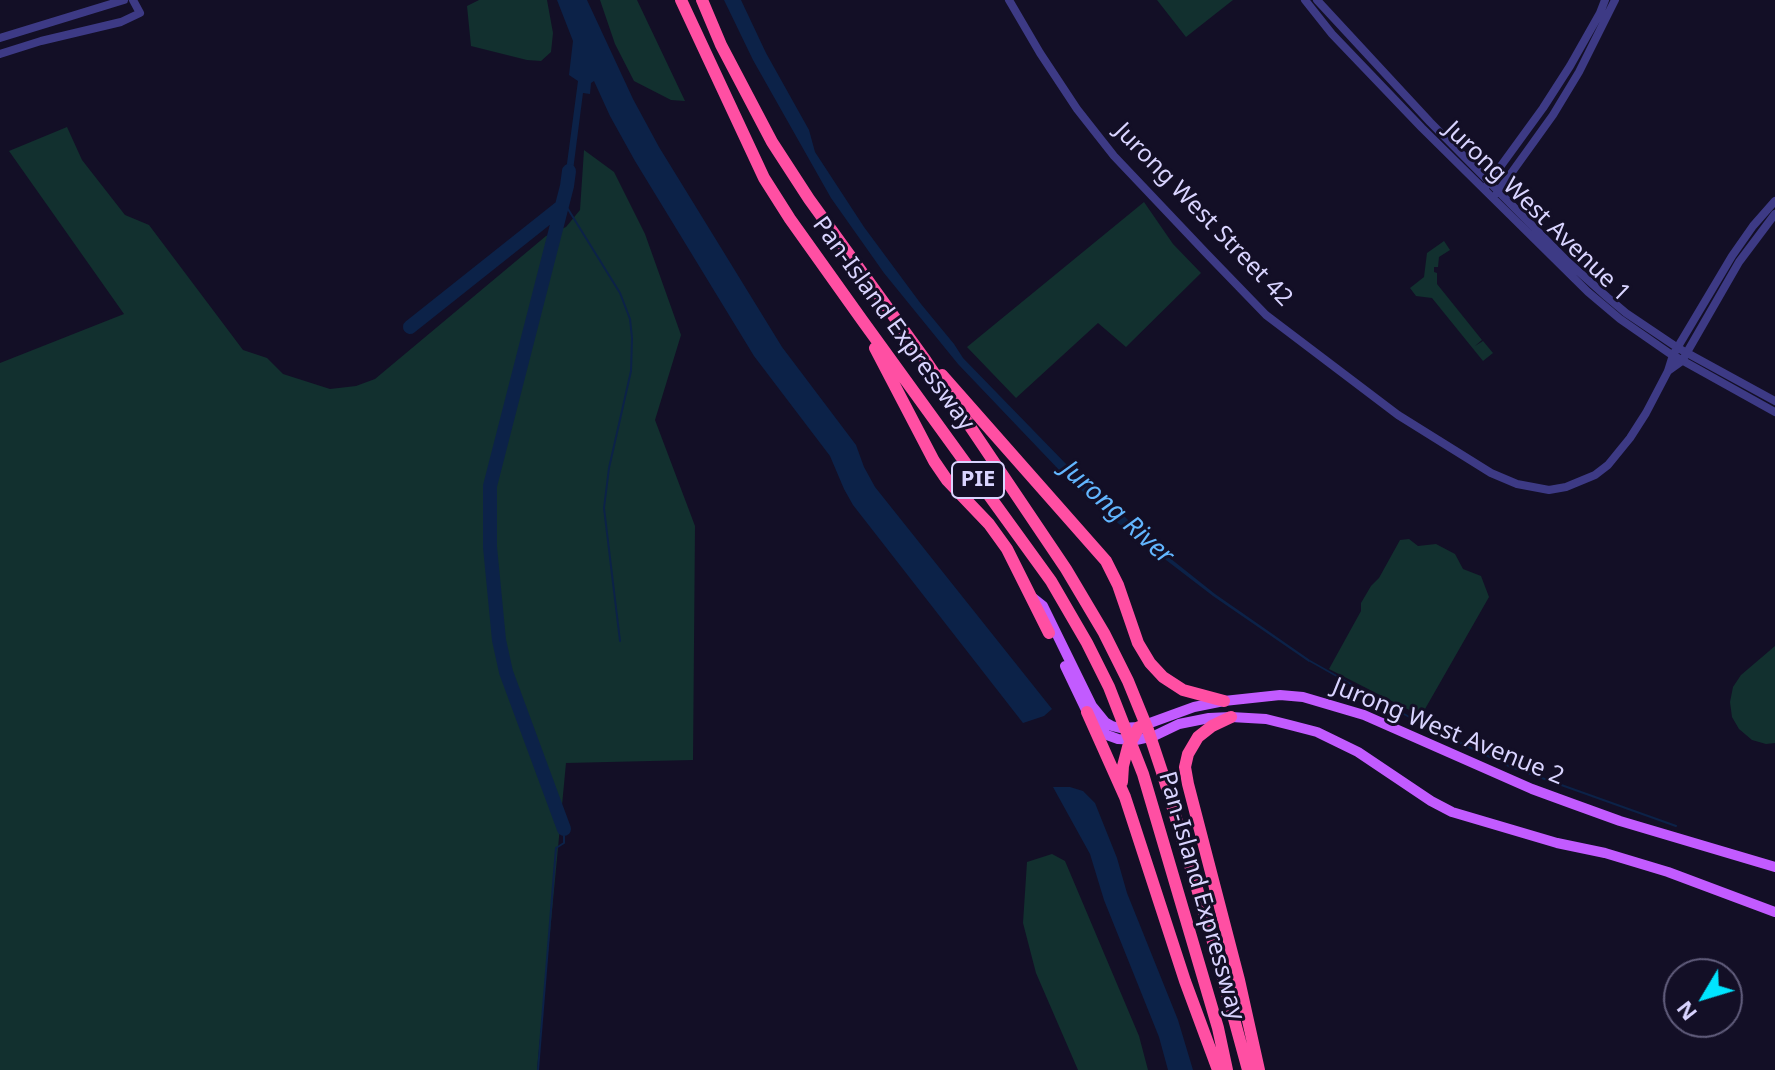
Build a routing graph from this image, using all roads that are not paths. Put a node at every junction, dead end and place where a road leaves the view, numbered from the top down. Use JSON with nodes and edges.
{"nodes":[{"id":1,"x":124,"y":0,"type":"edge"},
{"id":2,"x":133,"y":0,"type":"edge"},
{"id":3,"x":681,"y":0,"type":"edge"},
{"id":4,"x":702,"y":0,"type":"edge"},
{"id":5,"x":1009,"y":0,"type":"edge"},
{"id":6,"x":1305,"y":0,"type":"edge"},
{"id":7,"x":1317,"y":0,"type":"edge"},
{"id":8,"x":1605,"y":0,"type":"edge"},
{"id":9,"x":1615,"y":0,"type":"edge"},
{"id":10,"x":110,"y":2,"type":"edge"},
{"id":11,"x":0,"y":38,"type":"edge"},
{"id":12,"x":0,"y":54,"type":"edge"},
{"id":13,"x":1487,"y":185,"type":"junction"},
{"id":14,"x":1499,"y":190,"type":"junction"},
{"id":15,"x":1492,"y":198,"type":"junction"},
{"id":16,"x":1775,"y":201,"type":"edge"},
{"id":17,"x":1775,"y":214,"type":"edge"},
{"id":18,"x":862,"y":320,"type":"junction"},
{"id":19,"x":915,"y":346,"type":"junction"},
{"id":20,"x":1675,"y":351,"type":"junction"},
{"id":21,"x":1684,"y":357,"type":"junction"},
{"id":22,"x":1668,"y":371,"type":"junction"},
{"id":23,"x":1775,"y":401,"type":"edge"},
{"id":24,"x":1775,"y":412,"type":"edge"},
{"id":25,"x":1032,"y":598,"type":"junction"},
{"id":26,"x":1049,"y":633,"type":"joint"},
{"id":27,"x":1224,"y":701,"type":"junction"},
{"id":28,"x":1087,"y":712,"type":"junction"},
{"id":29,"x":1231,"y":717,"type":"junction"},
{"id":30,"x":1139,"y":727,"type":"junction"},
{"id":31,"x":1132,"y":741,"type":"junction"},
{"id":32,"x":1125,"y":797,"type":"junction"},
{"id":33,"x":1775,"y":867,"type":"edge"},
{"id":34,"x":1775,"y":912,"type":"edge"},
{"id":35,"x":1218,"y":1070,"type":"edge"},
{"id":36,"x":1227,"y":1070,"type":"edge"},
{"id":37,"x":1248,"y":1070,"type":"edge"},
{"id":38,"x":1259,"y":1070,"type":"edge"}],
"edges":[{"from":1,"to":10,"type":"street"},
{"from":2,"to":12,"type":"street"},
{"from":3,"to":18,"type":"highway","name":"Pan-Island Expressway","number":"PIE"},
{"from":4,"to":19,"type":"highway","name":"Pan-Island Expressway","number":"PIE"},
{"from":5,"to":22,"type":"street","name":"Jurong West Street 42"},
{"from":6,"to":13,"type":"street","name":"Jurong West Avenue 1"},
{"from":7,"to":13,"type":"street","name":"Jurong West Avenue 1"},
{"from":8,"to":13,"type":"street"},
{"from":9,"to":14,"type":"street"},
{"from":10,"to":11,"type":"street"},
{"from":13,"to":14,"type":"street","name":"Jurong West Avenue 1"},
{"from":13,"to":15,"type":"street","name":"Jurong West Avenue 1"},
{"from":14,"to":15,"type":"street"},
{"from":14,"to":20,"type":"street","name":"Jurong West Avenue 1"},
{"from":15,"to":20,"type":"street","name":"Jurong West Avenue 1"},
{"from":16,"to":20,"type":"street","name":"Jurong West Street 42"},
{"from":17,"to":21,"type":"street"},
{"from":18,"to":25,"type":"highway"},
{"from":18,"to":36,"type":"highway","name":"Pan-Island Expressway","number":"PIE"},
{"from":19,"to":27,"type":"highway"},
{"from":19,"to":37,"type":"highway","name":"Pan-Island Expressway","number":"PIE"},
{"from":20,"to":21,"type":"street","name":"Jurong West Avenue 1"},
{"from":20,"to":22,"type":"street","name":"Jurong West Street 42"},
{"from":21,"to":22,"type":"street","name":"Jurong West Street 42"},
{"from":21,"to":23,"type":"street","name":"Jurong West Avenue 1"},
{"from":21,"to":24,"type":"street","name":"Jurong West Avenue 1"},
{"from":25,"to":26,"type":"highway"},
{"from":25,"to":30,"type":"main road"},
{"from":26,"to":28,"type":"main road"},
{"from":27,"to":30,"type":"main road","name":"Jurong West Avenue 2"},
{"from":27,"to":33,"type":"main road","name":"Jurong West Avenue 2"},
{"from":28,"to":31,"type":"main road"},
{"from":28,"to":32,"type":"highway"},
{"from":29,"to":31,"type":"main road","name":"Jurong West Avenue 2"},
{"from":29,"to":34,"type":"main road","name":"Jurong West Avenue 2"},
{"from":29,"to":38,"type":"highway"},
{"from":30,"to":31,"type":"highway"},
{"from":31,"to":32,"type":"highway"},
{"from":32,"to":35,"type":"highway"}]}
